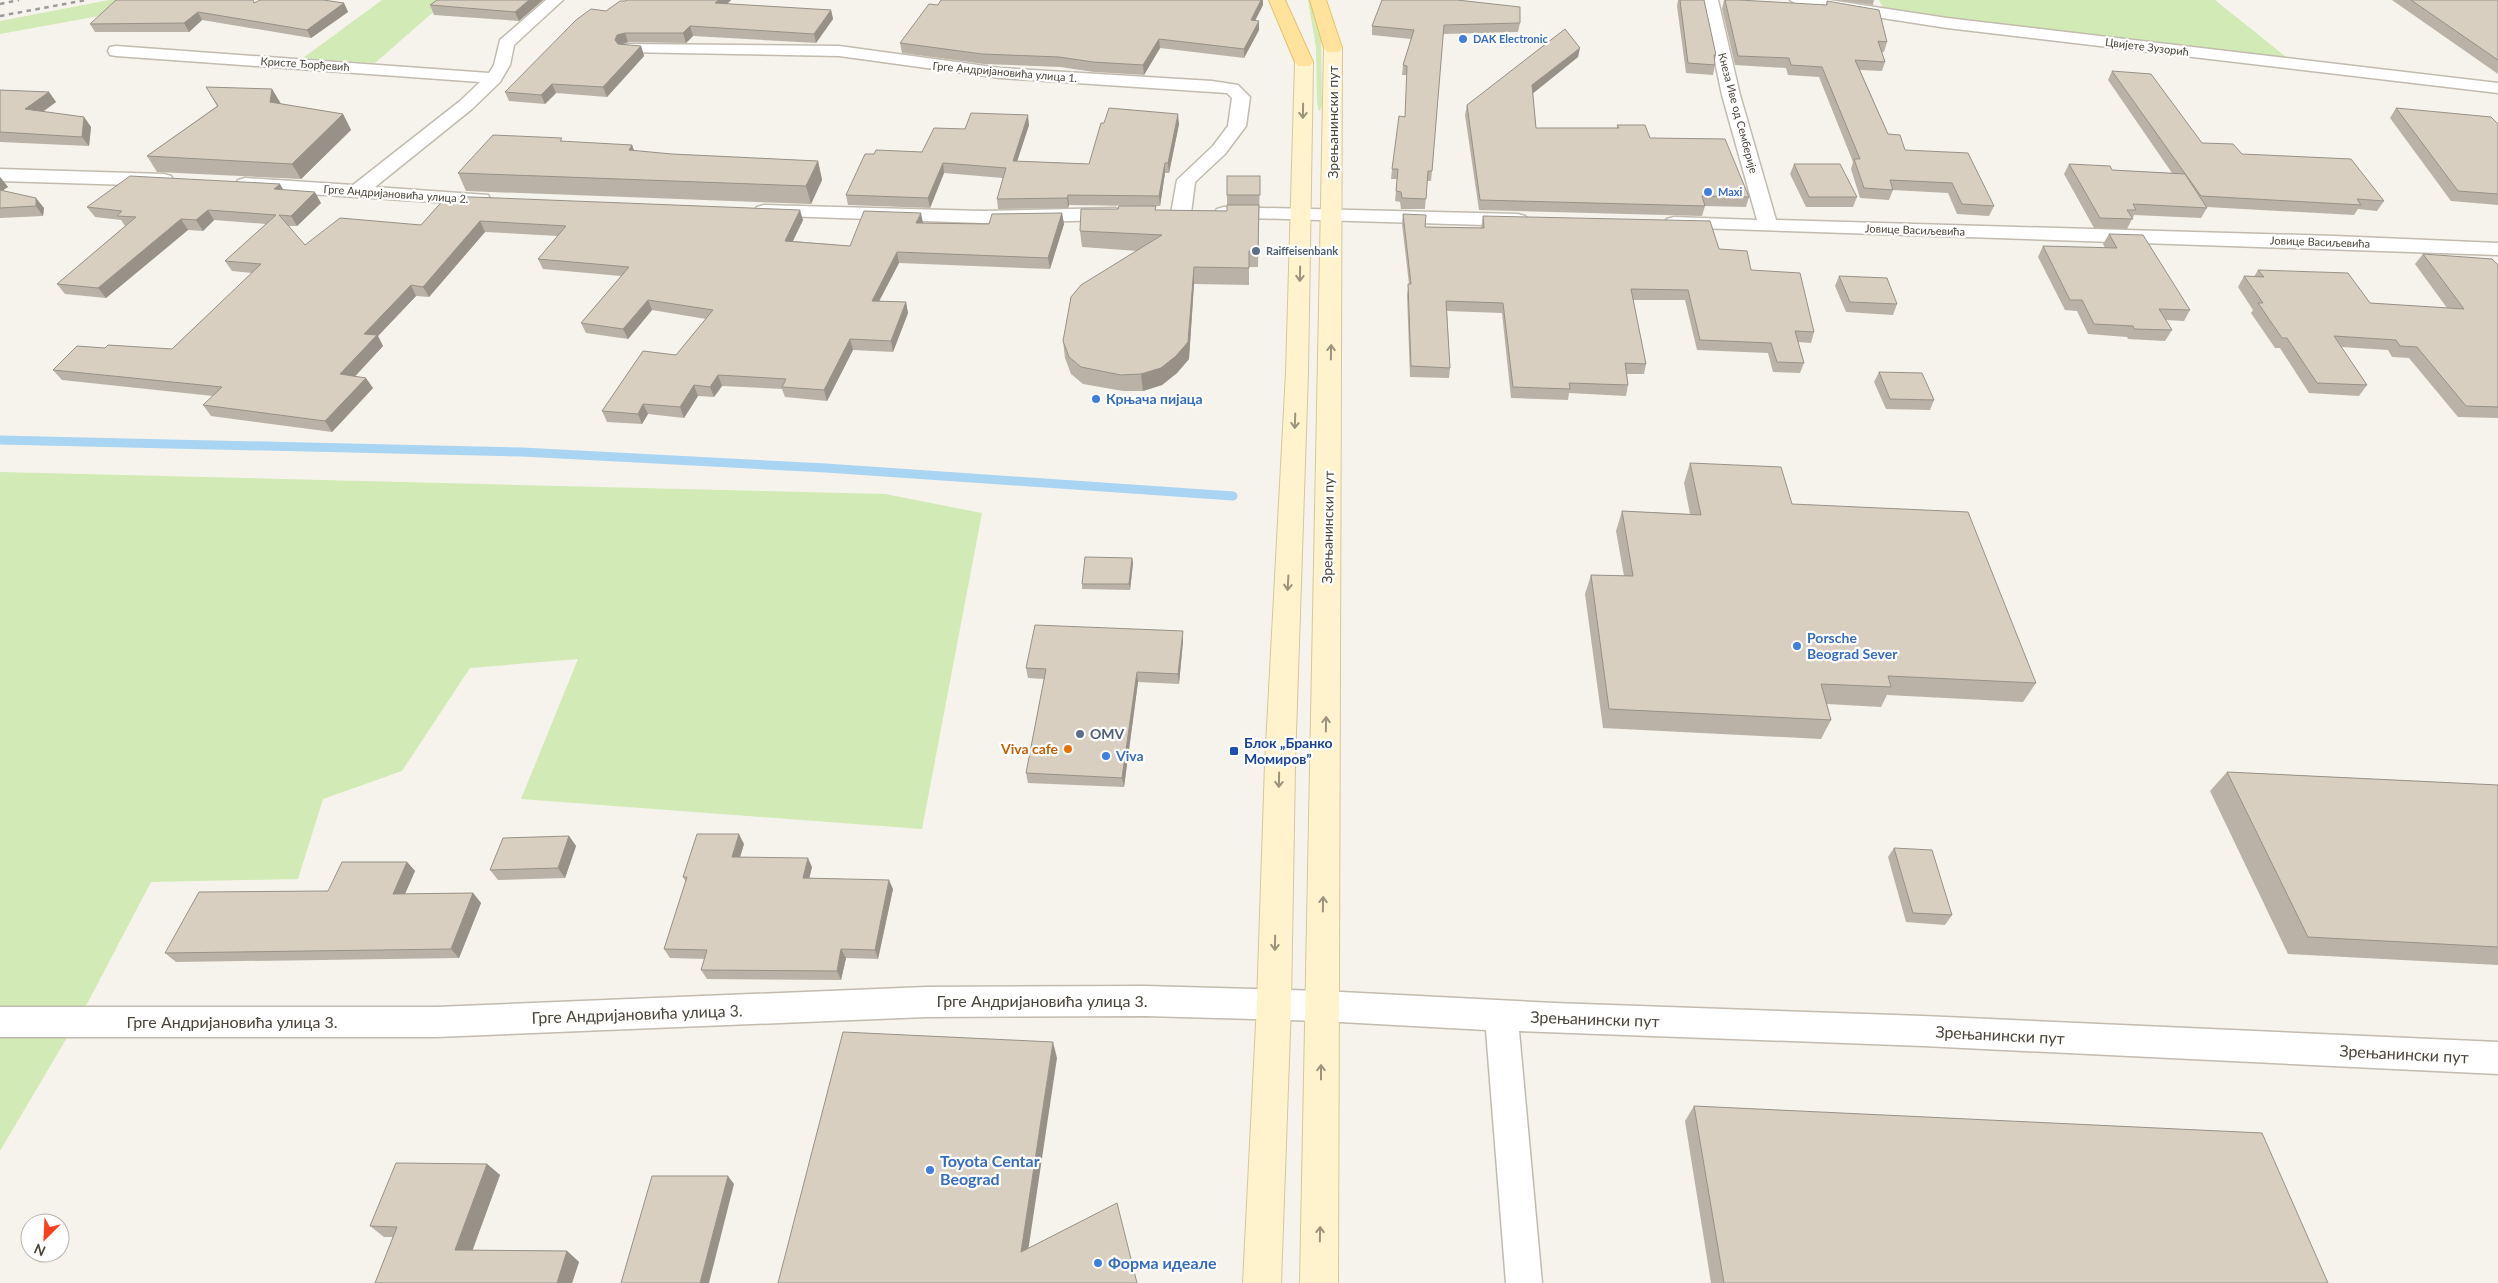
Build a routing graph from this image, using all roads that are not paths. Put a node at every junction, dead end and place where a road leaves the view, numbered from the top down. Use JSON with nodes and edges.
{"nodes":[{"id":1,"x":555,"y":0,"type":"edge"},
{"id":2,"x":1278,"y":0,"type":"edge"},
{"id":3,"x":1296,"y":0,"type":"edge"},
{"id":4,"x":1318,"y":0,"type":"edge"},
{"id":5,"x":1336,"y":0,"type":"edge"},
{"id":6,"x":1710,"y":0,"type":"edge"},
{"id":7,"x":1798,"y":0,"type":"edge"},
{"id":8,"x":1333,"y":48,"type":"junction"},
{"id":9,"x":628,"y":49,"type":"edge"},
{"id":10,"x":116,"y":50,"type":"dead end"},
{"id":11,"x":1304,"y":62,"type":"junction"},
{"id":12,"x":494,"y":78,"type":"junction"},
{"id":13,"x":2498,"y":88,"type":"edge"},
{"id":14,"x":0,"y":175,"type":"edge"},
{"id":15,"x":186,"y":181,"type":"edge"},
{"id":16,"x":224,"y":183,"type":"edge"},
{"id":17,"x":359,"y":190,"type":"junction"},
{"id":18,"x":504,"y":200,"type":"edge"},
{"id":19,"x":744,"y":210,"type":"edge"},
{"id":20,"x":1182,"y":213,"type":"junction"},
{"id":21,"x":1132,"y":214,"type":"edge"},
{"id":22,"x":1162,"y":214,"type":"edge"},
{"id":23,"x":1301,"y":215,"type":"junction"},
{"id":24,"x":1332,"y":216,"type":"junction"},
{"id":25,"x":1541,"y":220,"type":"edge"},
{"id":26,"x":1660,"y":223,"type":"edge"},
{"id":27,"x":1768,"y":225,"type":"junction"},
{"id":28,"x":2498,"y":249,"type":"edge"},
{"id":29,"x":1274,"y":1004,"type":"junction"},
{"id":30,"x":1322,"y":1006,"type":"junction"},
{"id":31,"x":1501,"y":1015,"type":"junction"},
{"id":32,"x":0,"y":1022,"type":"edge"},
{"id":33,"x":2498,"y":1058,"type":"edge"},
{"id":34,"x":1262,"y":1283,"type":"edge"},
{"id":35,"x":1319,"y":1283,"type":"edge"},
{"id":36,"x":1524,"y":1283,"type":"edge"}],
"edges":[{"from":1,"to":12,"type":"street"},
{"from":2,"to":11,"type":"main road"},
{"from":3,"to":11,"type":"main road"},
{"from":4,"to":8,"type":"main road"},
{"from":5,"to":8,"type":"main road"},
{"from":6,"to":27,"type":"street","name":"Кнеза Иве од Семберије"},
{"from":7,"to":13,"type":"street","name":"Цвијете Зузорић"},
{"from":8,"to":24,"type":"main road","name":"Зрењанински пут"},
{"from":9,"to":20,"type":"street","name":"Грге Андријановића улица 1."},
{"from":10,"to":12,"type":"street","name":"Кристе Ђорђевић"},
{"from":11,"to":23,"type":"main road","name":"Зрењанински пут","one_way":true},
{"from":12,"to":17,"type":"street"},
{"from":14,"to":15,"type":"street"},
{"from":16,"to":17,"type":"street","name":"Грге Андријановића улица 2."},
{"from":17,"to":18,"type":"street","name":"Грге Андријановића улица 2."},
{"from":19,"to":21,"type":"street"},
{"from":20,"to":22,"type":"street"},
{"from":20,"to":23,"type":"street"},
{"from":23,"to":24,"type":"street"},
{"from":23,"to":29,"type":"main road","name":"Зрењанински пут","one_way":true},
{"from":24,"to":25,"type":"street"},
{"from":30,"to":24,"type":"main road","name":"Зрењанински пут","one_way":true},
{"from":26,"to":27,"type":"street","name":"Јовице Васиљевића"},
{"from":27,"to":28,"type":"street","name":"Јовице Васиљевића"},
{"from":29,"to":30,"type":"street","name":"Зрењанински пут"},
{"from":29,"to":32,"type":"street","name":"Грге Андријановића улица 3."},
{"from":29,"to":34,"type":"main road","name":"Зрењанински пут"},
{"from":30,"to":31,"type":"street","name":"Зрењанински пут"},
{"from":35,"to":30,"type":"main road","name":"Зрењанински пут","one_way":true},
{"from":31,"to":33,"type":"street","name":"Зрењанински пут"},
{"from":31,"to":36,"type":"street"}]}
